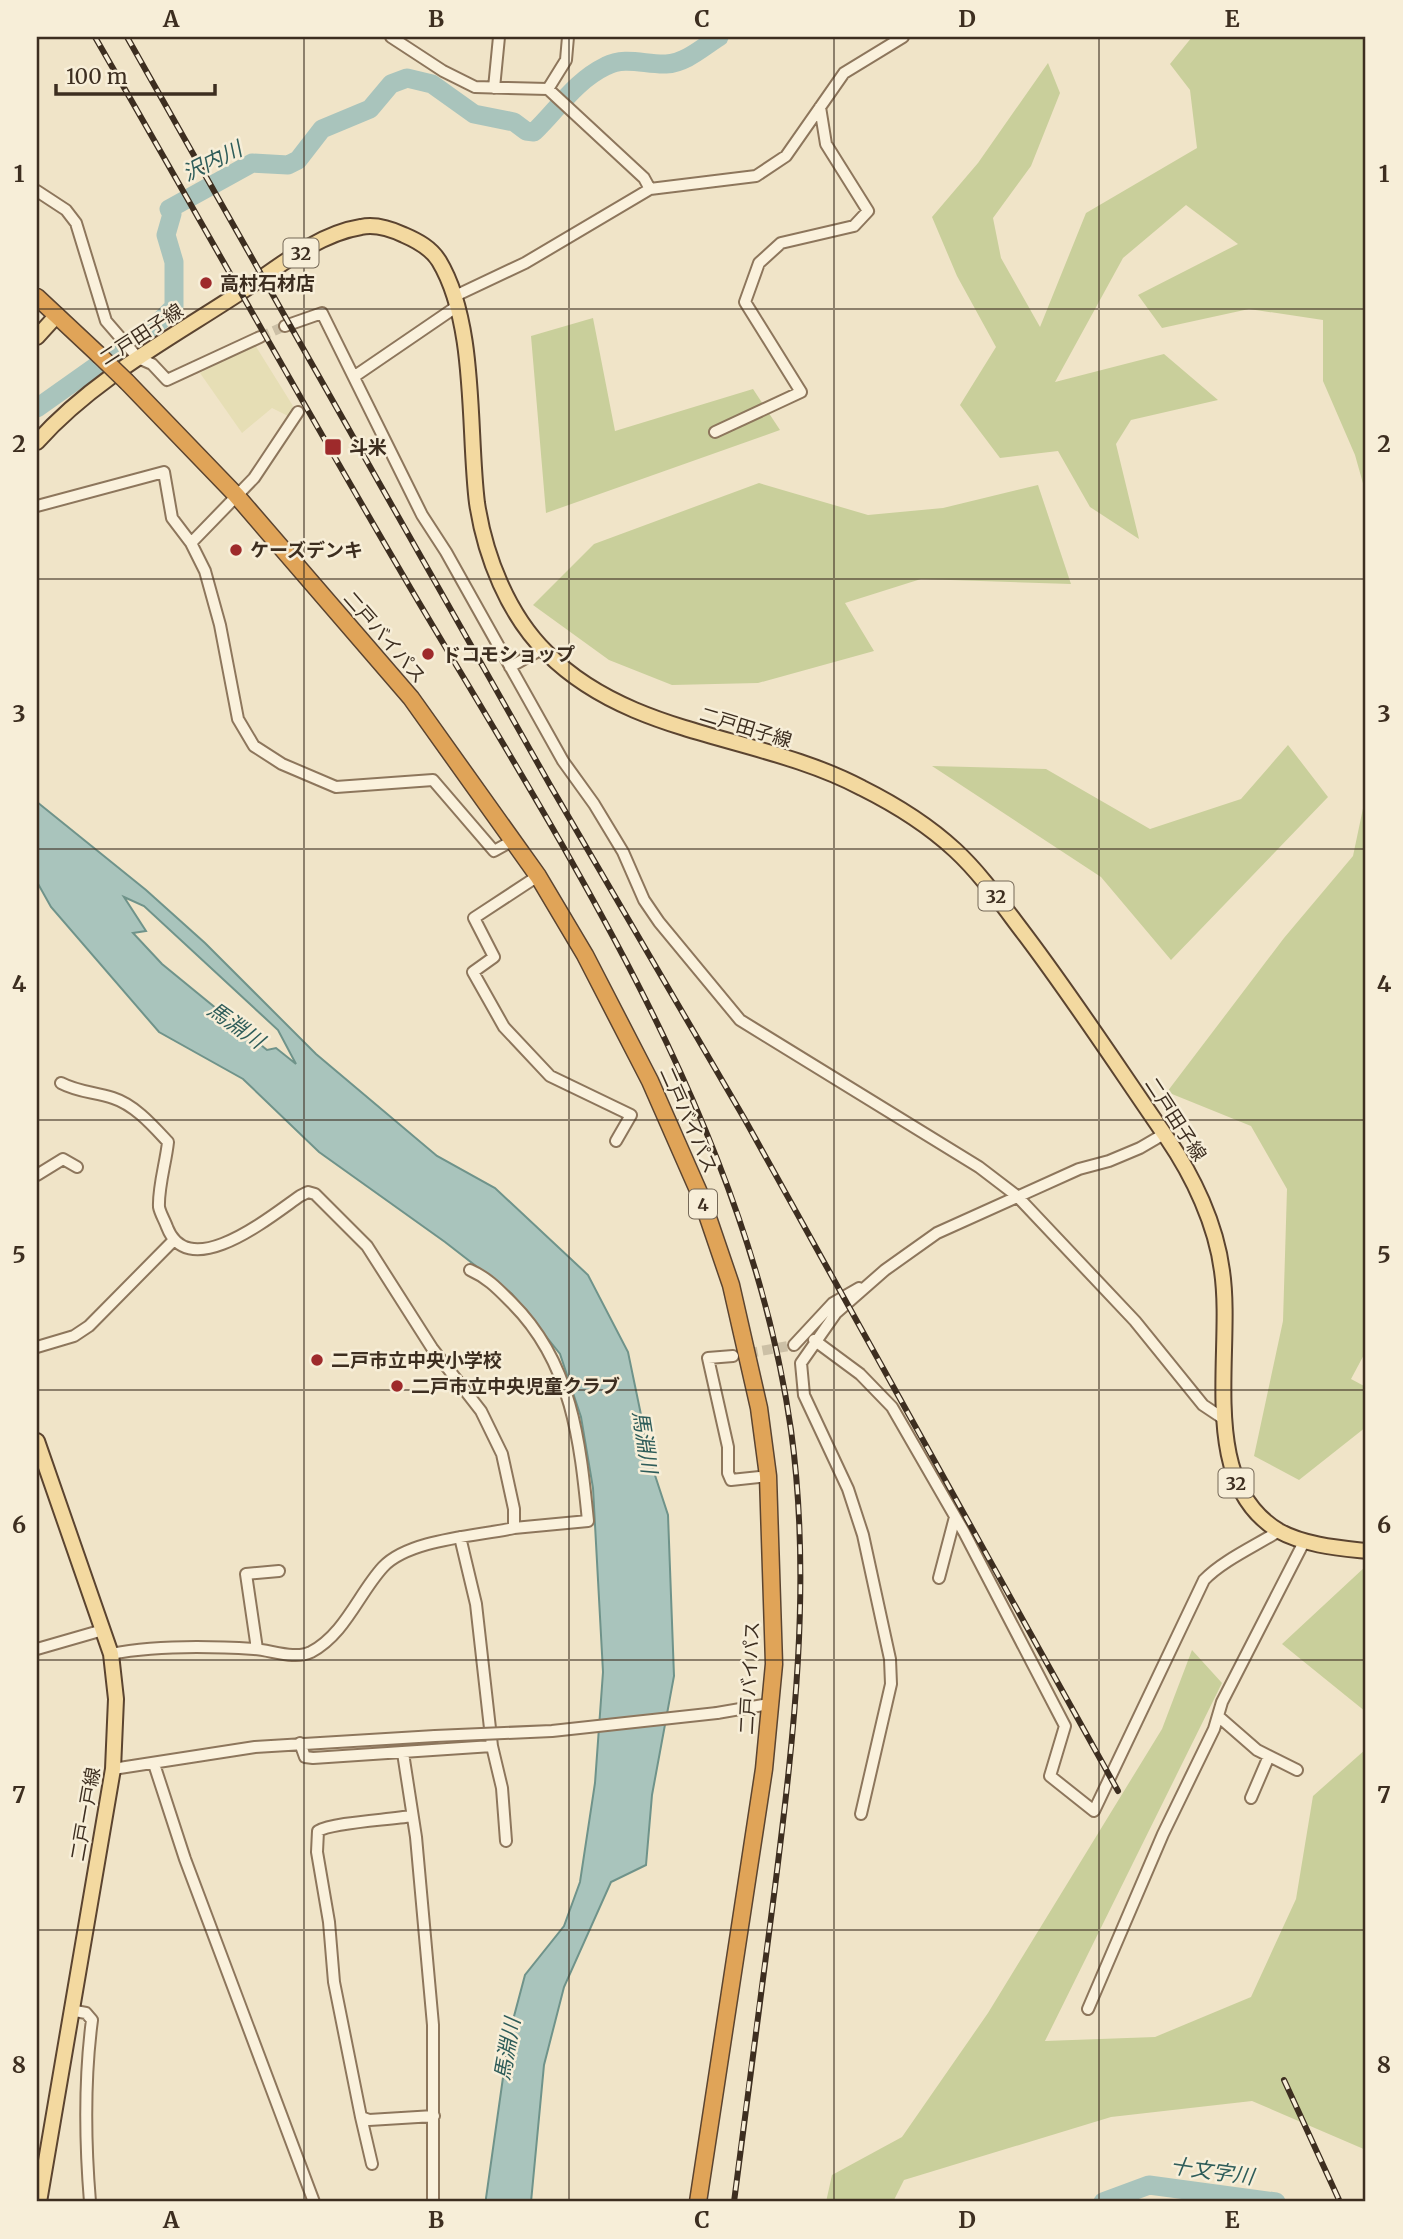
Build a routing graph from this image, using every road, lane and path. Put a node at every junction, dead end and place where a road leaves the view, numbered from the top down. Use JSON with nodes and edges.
{"nodes":[{"id":1,"x":391,"y":37,"type":"edge"},
{"id":2,"x":499,"y":37,"type":"edge"},
{"id":3,"x":568,"y":37,"type":"edge"},
{"id":4,"x":903,"y":37,"type":"edge"},
{"id":5,"x":494,"y":88,"type":"junction"},
{"id":6,"x":548,"y":89,"type":"junction"},
{"id":7,"x":820,"y":107,"type":"junction"},
{"id":8,"x":650,"y":188,"type":"junction"},
{"id":9,"x":37,"y":191,"type":"edge"},
{"id":10,"x":37,"y":297,"type":"edge"},
{"id":11,"x":455,"y":302,"type":"junction"},
{"id":12,"x":57,"y":315,"type":"junction"},
{"id":13,"x":285,"y":326,"type":"tunnel mouth"},
{"id":14,"x":37,"y":337,"type":"edge"},
{"id":15,"x":261,"y":337,"type":"tunnel mouth"},
{"id":16,"x":138,"y":358,"type":"junction"},
{"id":17,"x":355,"y":376,"type":"junction"},
{"id":18,"x":299,"y":412,"type":"dead end"},
{"id":19,"x":715,"y":432,"type":"dead end"},
{"id":20,"x":37,"y":442,"type":"edge"},
{"id":21,"x":236,"y":495,"type":"junction"},
{"id":22,"x":37,"y":506,"type":"edge"},
{"id":23,"x":191,"y":543,"type":"junction"},
{"id":24,"x":542,"y":649,"type":"junction"},
{"id":25,"x":510,"y":667,"type":"junction"},
{"id":26,"x":512,"y":841,"type":"junction"},
{"id":27,"x":538,"y":876,"type":"junction"},
{"id":28,"x":61,"y":1083,"type":"dead end"},
{"id":29,"x":1164,"y":1134,"type":"junction"},
{"id":30,"x":616,"y":1141,"type":"dead end"},
{"id":31,"x":77,"y":1167,"type":"dead end"},
{"id":32,"x":37,"y":1175,"type":"edge"},
{"id":33,"x":1017,"y":1196,"type":"junction"},
{"id":34,"x":173,"y":1241,"type":"junction"},
{"id":35,"x":470,"y":1270,"type":"dead end"},
{"id":36,"x":874,"y":1280,"type":"junction"},
{"id":37,"x":814,"y":1340,"type":"junction"},
{"id":38,"x":794,"y":1345,"type":"tunnel mouth"},
{"id":39,"x":37,"y":1347,"type":"edge"},
{"id":40,"x":733,"y":1356,"type":"tunnel mouth"},
{"id":41,"x":1224,"y":1419,"type":"junction"},
{"id":42,"x":37,"y":1441,"type":"edge"},
{"id":43,"x":768,"y":1476,"type":"junction"},
{"id":44,"x":955,"y":1517,"type":"junction"},
{"id":45,"x":514,"y":1528,"type":"junction"},
{"id":46,"x":1279,"y":1531,"type":"junction"},
{"id":47,"x":460,"y":1537,"type":"junction"},
{"id":48,"x":1305,"y":1541,"type":"junction"},
{"id":49,"x":1366,"y":1551,"type":"edge"},
{"id":50,"x":279,"y":1571,"type":"dead end"},
{"id":51,"x":939,"y":1578,"type":"dead end"},
{"id":52,"x":103,"y":1630,"type":"junction"},
{"id":53,"x":37,"y":1649,"type":"edge"},
{"id":54,"x":257,"y":1649,"type":"junction"},
{"id":55,"x":111,"y":1654,"type":"junction"},
{"id":56,"x":769,"y":1704,"type":"junction"},
{"id":57,"x":1217,"y":1716,"type":"junction"},
{"id":58,"x":300,"y":1743,"type":"junction"},
{"id":59,"x":492,"y":1746,"type":"junction"},
{"id":60,"x":403,"y":1753,"type":"junction"},
{"id":61,"x":1269,"y":1756,"type":"junction"},
{"id":62,"x":154,"y":1764,"type":"junction"},
{"id":63,"x":113,"y":1769,"type":"junction"},
{"id":64,"x":1297,"y":1770,"type":"dead end"},
{"id":65,"x":1251,"y":1798,"type":"dead end"},
{"id":66,"x":861,"y":1814,"type":"dead end"},
{"id":67,"x":411,"y":1816,"type":"junction"},
{"id":68,"x":506,"y":1841,"type":"dead end"},
{"id":69,"x":1088,"y":2009,"type":"dead end"},
{"id":70,"x":70,"y":2010,"type":"junction"},
{"id":71,"x":361,"y":2116,"type":"junction"},
{"id":72,"x":434,"y":2116,"type":"junction"},
{"id":73,"x":372,"y":2164,"type":"dead end"},
{"id":74,"x":39,"y":2202,"type":"edge"},
{"id":75,"x":90,"y":2202,"type":"edge"},
{"id":76,"x":314,"y":2202,"type":"edge"},
{"id":77,"x":433,"y":2202,"type":"edge"},
{"id":78,"x":698,"y":2202,"type":"edge"}],
"edges":[{"from":1,"to":5,"type":"street"},
{"from":2,"to":5,"type":"street"},
{"from":3,"to":6,"type":"street"},
{"from":4,"to":7,"type":"street"},
{"from":5,"to":6,"type":"street"},
{"from":6,"to":8,"type":"street"},
{"from":7,"to":8,"type":"street"},
{"from":7,"to":19,"type":"street"},
{"from":8,"to":11,"type":"street"},
{"from":9,"to":16,"type":"street"},
{"from":10,"to":12,"type":"highway","name":"二戸バイパス","number":"4"},
{"from":11,"to":16,"type":"main road","name":"二戸田子線","number":"32"},
{"from":11,"to":17,"type":"street"},
{"from":11,"to":24,"type":"main road","name":"二戸田子線","number":"32"},
{"from":12,"to":14,"type":"main road"},
{"from":12,"to":21,"type":"highway","name":"二戸バイパス","number":"4","bridge":true},
{"from":13,"to":17,"type":"street"},
{"from":15,"to":16,"type":"street"},
{"from":16,"to":20,"type":"main road","name":"二戸田子線","number":"32"},
{"from":17,"to":25,"type":"street"},
{"from":18,"to":21,"type":"street"},
{"from":21,"to":23,"type":"street"},
{"from":21,"to":26,"type":"highway","name":"二戸バイパス","number":"4"},
{"from":22,"to":23,"type":"street"},
{"from":23,"to":26,"type":"street"},
{"from":24,"to":25,"type":"street"},
{"from":24,"to":29,"type":"main road","name":"二戸田子線","number":"32"},
{"from":25,"to":33,"type":"street"},
{"from":26,"to":27,"type":"highway","name":"二戸バイパス","number":"4"},
{"from":27,"to":30,"type":"street"},
{"from":27,"to":43,"type":"highway","name":"二戸バイパス","number":"4"},
{"from":28,"to":34,"type":"street"},
{"from":29,"to":33,"type":"street"},
{"from":29,"to":41,"type":"main road","name":"二戸田子線","number":"32"},
{"from":31,"to":32,"type":"street"},
{"from":33,"to":36,"type":"street"},
{"from":33,"to":41,"type":"street"},
{"from":34,"to":39,"type":"street"},
{"from":34,"to":45,"type":"street"},
{"from":35,"to":45,"type":"street"},
{"from":36,"to":37,"type":"street"},
{"from":36,"to":38,"type":"street"},
{"from":37,"to":44,"type":"street"},
{"from":37,"to":66,"type":"street"},
{"from":40,"to":43,"type":"street"},
{"from":41,"to":46,"type":"main road","name":"二戸田子線","number":"32"},
{"from":42,"to":52,"type":"main road","name":"二戸一戸線"},
{"from":43,"to":56,"type":"highway","name":"二戸バイパス","number":"4"},
{"from":44,"to":46,"type":"street"},
{"from":44,"to":51,"type":"street"},
{"from":45,"to":47,"type":"street"},
{"from":46,"to":48,"type":"main road","name":"二戸田子線","number":"32"},
{"from":47,"to":54,"type":"street"},
{"from":47,"to":59,"type":"street"},
{"from":48,"to":49,"type":"main road","name":"二戸田子線","number":"32"},
{"from":48,"to":57,"type":"street"},
{"from":50,"to":54,"type":"street"},
{"from":52,"to":53,"type":"street"},
{"from":52,"to":55,"type":"main road","name":"二戸一戸線"},
{"from":54,"to":55,"type":"street"},
{"from":55,"to":63,"type":"main road","name":"二戸一戸線"},
{"from":56,"to":58,"type":"street","bridge":true},
{"from":56,"to":78,"type":"highway","name":"二戸バイパス","number":"4"},
{"from":57,"to":61,"type":"street"},
{"from":57,"to":69,"type":"street"},
{"from":58,"to":60,"type":"street"},
{"from":58,"to":62,"type":"street"},
{"from":59,"to":60,"type":"street"},
{"from":59,"to":68,"type":"street"},
{"from":60,"to":67,"type":"street"},
{"from":61,"to":64,"type":"street"},
{"from":61,"to":65,"type":"street"},
{"from":62,"to":63,"type":"street"},
{"from":62,"to":76,"type":"street"},
{"from":63,"to":70,"type":"main road","name":"二戸一戸線"},
{"from":67,"to":71,"type":"street"},
{"from":67,"to":72,"type":"street"},
{"from":70,"to":74,"type":"main road","name":"二戸一戸線"},
{"from":70,"to":75,"type":"street"},
{"from":71,"to":72,"type":"street"},
{"from":71,"to":73,"type":"street"},
{"from":72,"to":77,"type":"street"}]}
